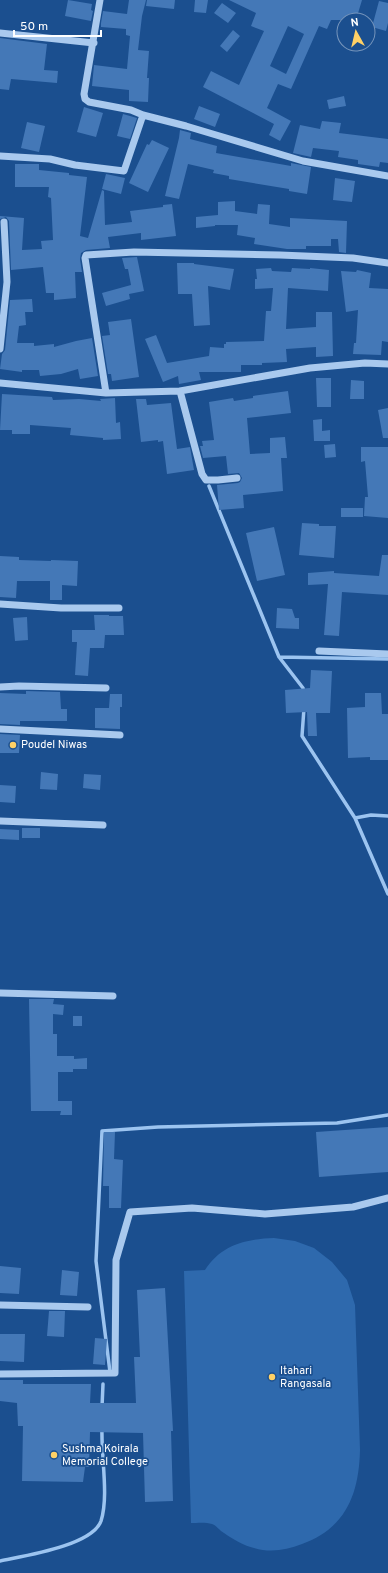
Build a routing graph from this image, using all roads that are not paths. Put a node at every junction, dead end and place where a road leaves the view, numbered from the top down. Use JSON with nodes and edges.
{"nodes":[{"id":1,"x":100,"y":0,"type":"edge"},
{"id":2,"x":0,"y":33,"type":"edge"},
{"id":3,"x":94,"y":43,"type":"junction"},
{"id":4,"x":143,"y":115,"type":"junction"},
{"id":5,"x":0,"y":156,"type":"edge"},
{"id":6,"x":388,"y":176,"type":"edge"},
{"id":7,"x":4,"y":222,"type":"dead end"},
{"id":8,"x":388,"y":263,"type":"edge"},
{"id":9,"x":0,"y":349,"type":"edge"},
{"id":10,"x":388,"y":364,"type":"edge"},
{"id":11,"x":0,"y":383,"type":"edge"},
{"id":12,"x":180,"y":391,"type":"junction"},
{"id":13,"x":106,"y":393,"type":"junction"},
{"id":14,"x":237,"y":478,"type":"dead end"},
{"id":15,"x":0,"y":604,"type":"edge"},
{"id":16,"x":119,"y":608,"type":"dead end"},
{"id":17,"x":319,"y":651,"type":"dead end"},
{"id":18,"x":388,"y":654,"type":"edge"},
{"id":19,"x":0,"y":687,"type":"edge"},
{"id":20,"x":106,"y":688,"type":"dead end"},
{"id":21,"x":0,"y":728,"type":"edge"},
{"id":22,"x":120,"y":735,"type":"dead end"},
{"id":23,"x":0,"y":821,"type":"edge"},
{"id":24,"x":103,"y":825,"type":"dead end"},
{"id":25,"x":0,"y":993,"type":"edge"},
{"id":26,"x":113,"y":996,"type":"dead end"},
{"id":27,"x":388,"y":1198,"type":"edge"},
{"id":28,"x":0,"y":1305,"type":"edge"},
{"id":29,"x":88,"y":1307,"type":"dead end"},
{"id":30,"x":0,"y":1374,"type":"edge"}],
"edges":[{"from":1,"to":3,"type":"street"},
{"from":2,"to":3,"type":"street"},
{"from":3,"to":4,"type":"street"},
{"from":4,"to":5,"type":"street"},
{"from":4,"to":6,"type":"street"},
{"from":7,"to":9,"type":"street"},
{"from":8,"to":13,"type":"street"},
{"from":10,"to":12,"type":"street"},
{"from":11,"to":13,"type":"street"},
{"from":12,"to":13,"type":"street"},
{"from":12,"to":14,"type":"street"},
{"from":15,"to":16,"type":"street"},
{"from":17,"to":18,"type":"street"},
{"from":19,"to":20,"type":"street"},
{"from":21,"to":22,"type":"street"},
{"from":23,"to":24,"type":"street"},
{"from":25,"to":26,"type":"street"},
{"from":27,"to":30,"type":"street"},
{"from":28,"to":29,"type":"street"}]}
